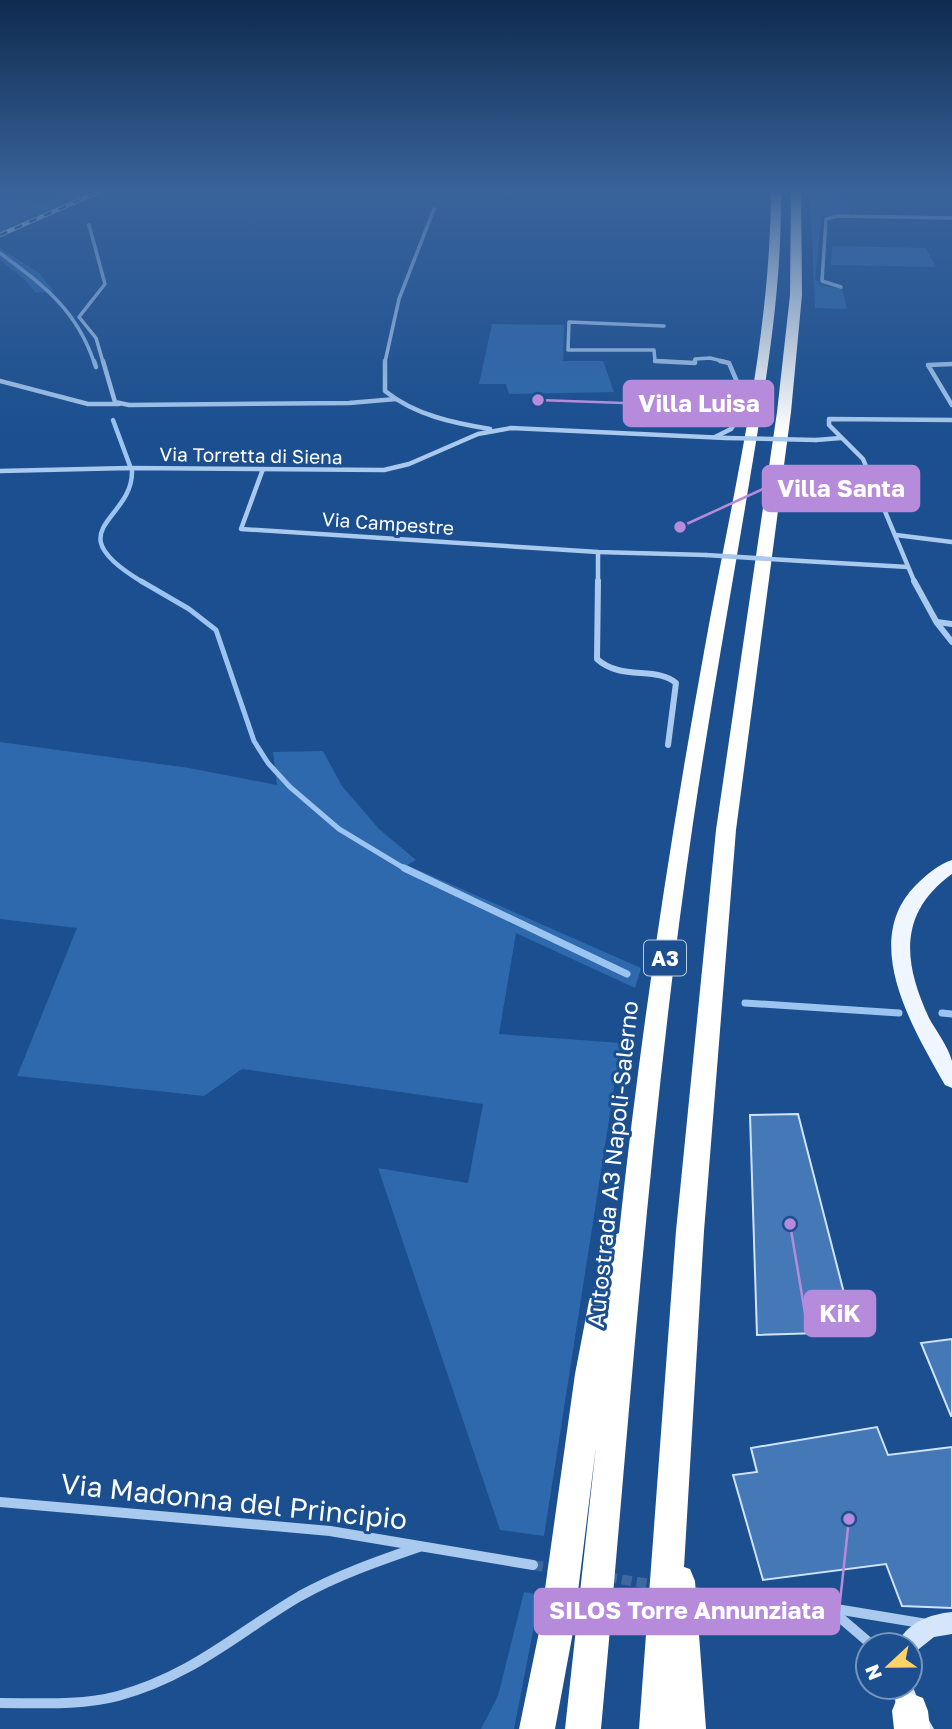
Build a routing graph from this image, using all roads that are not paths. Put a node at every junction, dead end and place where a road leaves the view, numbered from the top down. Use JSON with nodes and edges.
{"nodes":[{"id":1,"x":102,"y":273,"type":"edge"},
{"id":2,"x":409,"y":273,"type":"edge"},
{"id":3,"x":773,"y":273,"type":"edge"},
{"id":4,"x":797,"y":273,"type":"edge"},
{"id":5,"x":823,"y":273,"type":"edge"},
{"id":6,"x":841,"y":286,"type":"dead end"},
{"id":7,"x":664,"y":326,"type":"dead end"},
{"id":8,"x":952,"y":365,"type":"edge"},
{"id":9,"x":0,"y":381,"type":"edge"},
{"id":10,"x":396,"y":399,"type":"junction"},
{"id":11,"x":120,"y":404,"type":"junction"},
{"id":12,"x":952,"y":405,"type":"edge"},
{"id":13,"x":952,"y":420,"type":"edge"},
{"id":14,"x":494,"y":429,"type":"junction"},
{"id":15,"x":714,"y":437,"type":"junction"},
{"id":16,"x":841,"y":438,"type":"junction"},
{"id":17,"x":263,"y":468,"type":"junction"},
{"id":18,"x":0,"y":471,"type":"edge"},
{"id":19,"x":895,"y":535,"type":"junction"},
{"id":20,"x":952,"y":542,"type":"edge"},
{"id":21,"x":598,"y":552,"type":"junction"},
{"id":22,"x":908,"y":567,"type":"junction"},
{"id":23,"x":937,"y":622,"type":"junction"},
{"id":24,"x":952,"y":624,"type":"edge"},
{"id":25,"x":952,"y":642,"type":"edge"},
{"id":26,"x":668,"y":744,"type":"dead end"},
{"id":27,"x":952,"y":866,"type":"edge"},
{"id":28,"x":952,"y":1080,"type":"edge"},
{"id":29,"x":635,"y":1211,"type":"junction"},
{"id":30,"x":0,"y":1502,"type":"edge"},
{"id":31,"x":672,"y":1502,"type":"junction"},
{"id":32,"x":423,"y":1545,"type":"junction"},
{"id":33,"x":533,"y":1565,"type":"tunnel mouth"},
{"id":34,"x":734,"y":1598,"type":"tunnel mouth"},
{"id":35,"x":830,"y":1608,"type":"junction"},
{"id":36,"x":943,"y":1624,"type":"edge"},
{"id":37,"x":856,"y":1631,"type":"edge"},
{"id":38,"x":923,"y":1631,"type":"edge"},
{"id":39,"x":0,"y":1703,"type":"edge"},
{"id":40,"x":537,"y":1729,"type":"edge"},
{"id":41,"x":583,"y":1729,"type":"edge"},
{"id":42,"x":657,"y":1729,"type":"edge"},
{"id":43,"x":688,"y":1729,"type":"edge"}],
"edges":[{"from":1,"to":11,"type":"street"},
{"from":2,"to":10,"type":"street"},
{"from":3,"to":29,"type":"highway","name":"Autostrada A3 Napoli-Salerno","number":"A3"},
{"from":4,"to":31,"type":"highway","number":"A3"},
{"from":5,"to":6,"type":"street"},
{"from":7,"to":15,"type":"street"},
{"from":8,"to":12,"type":"street"},
{"from":9,"to":11,"type":"street","name":"Via Torretta di Siena"},
{"from":10,"to":11,"type":"street","name":"Via Torretta di Siena"},
{"from":10,"to":14,"type":"street","name":"Via Torretta di Siena"},
{"from":13,"to":16,"type":"street"},
{"from":14,"to":15,"type":"street","name":"Via Torretta di Siena"},
{"from":14,"to":17,"type":"street","name":"Via Torretta di Siena"},
{"from":15,"to":16,"type":"street","name":"Via Torretta di Siena","bridge":true},
{"from":16,"to":19,"type":"street"},
{"from":17,"to":18,"type":"street","name":"Via Torretta di Siena"},
{"from":17,"to":21,"type":"street","name":"Via Campestre"},
{"from":19,"to":20,"type":"street"},
{"from":19,"to":22,"type":"street"},
{"from":21,"to":22,"type":"street","name":"Via Campestre","bridge":true},
{"from":21,"to":26,"type":"street"},
{"from":22,"to":23,"type":"street"},
{"from":23,"to":24,"type":"street"},
{"from":23,"to":25,"type":"street"},
{"from":27,"to":28,"type":"main road"},
{"from":29,"to":40,"type":"highway"},
{"from":29,"to":41,"type":"highway","name":"Autostrada A3 Napoli-Salerno","number":"A3"},
{"from":30,"to":32,"type":"street","name":"Via Madonna del Principio"},
{"from":31,"to":42,"type":"highway","number":"A3"},
{"from":31,"to":43,"type":"highway"},
{"from":32,"to":33,"type":"street"},
{"from":32,"to":39,"type":"street","name":"Via Madonna del Principio"},
{"from":34,"to":35,"type":"street"},
{"from":35,"to":36,"type":"street"},
{"from":35,"to":37,"type":"street"},
{"from":36,"to":38,"type":"main road"}]}
